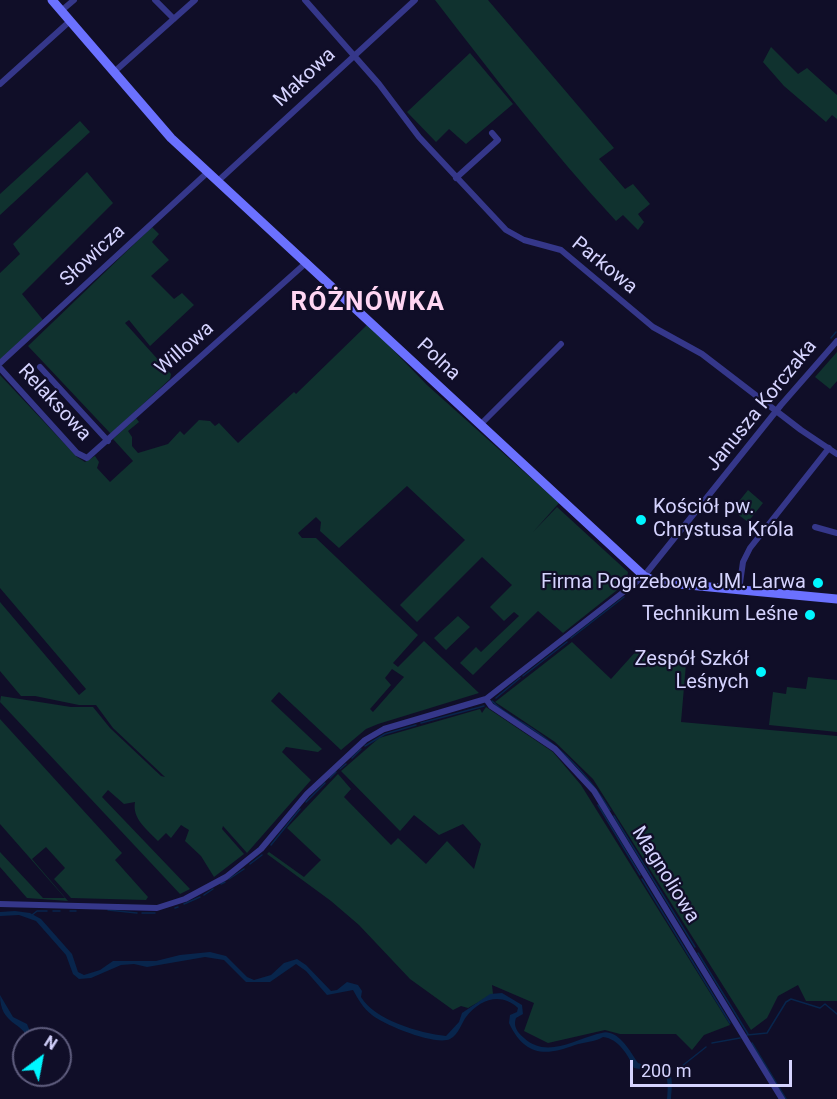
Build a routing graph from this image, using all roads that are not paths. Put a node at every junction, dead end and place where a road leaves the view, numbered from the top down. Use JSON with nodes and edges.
{"nodes":[{"id":1,"x":52,"y":0,"type":"edge"},
{"id":2,"x":74,"y":0,"type":"edge"},
{"id":3,"x":155,"y":0,"type":"edge"},
{"id":4,"x":195,"y":0,"type":"edge"},
{"id":5,"x":305,"y":0,"type":"edge"},
{"id":6,"x":415,"y":0,"type":"edge"},
{"id":7,"x":61,"y":11,"type":"junction"},
{"id":8,"x":174,"y":19,"type":"junction"},
{"id":9,"x":70,"y":21,"type":"junction"},
{"id":10,"x":353,"y":56,"type":"junction"},
{"id":11,"x":114,"y":72,"type":"junction"},
{"id":12,"x":0,"y":84,"type":"edge"},
{"id":13,"x":492,"y":133,"type":"dead end"},
{"id":14,"x":208,"y":172,"type":"junction"},
{"id":15,"x":456,"y":178,"type":"junction"},
{"id":16,"x":218,"y":181,"type":"junction"},
{"id":17,"x":307,"y":262,"type":"junction"},
{"id":18,"x":837,"y":341,"type":"edge"},
{"id":19,"x":561,"y":344,"type":"dead end"},
{"id":20,"x":0,"y":366,"type":"edge"},
{"id":21,"x":40,"y":367,"type":"dead end"},
{"id":22,"x":777,"y":411,"type":"junction"},
{"id":23,"x":481,"y":424,"type":"junction"},
{"id":24,"x":108,"y":441,"type":"junction"},
{"id":25,"x":829,"y":448,"type":"junction"},
{"id":26,"x":837,"y":454,"type":"edge"},
{"id":27,"x":85,"y":458,"type":"joint"},
{"id":28,"x":816,"y":527,"type":"dead end"},
{"id":29,"x":837,"y":533,"type":"edge"},
{"id":30,"x":644,"y":576,"type":"junction"},
{"id":31,"x":739,"y":590,"type":"junction"},
{"id":32,"x":837,"y":599,"type":"edge"},
{"id":33,"x":486,"y":699,"type":"junction"},
{"id":34,"x":0,"y":904,"type":"edge"},
{"id":35,"x":782,"y":1099,"type":"edge"}],
"edges":[{"from":1,"to":7,"type":"street","name":"Polna"},
{"from":2,"to":7,"type":"street"},
{"from":3,"to":8,"type":"street"},
{"from":4,"to":8,"type":"street"},
{"from":5,"to":10,"type":"street","name":"Parkowa"},
{"from":6,"to":10,"type":"street","name":"Makowa"},
{"from":7,"to":9,"type":"street","name":"Polna"},
{"from":8,"to":11,"type":"street"},
{"from":9,"to":11,"type":"street","name":"Polna"},
{"from":9,"to":12,"type":"street"},
{"from":10,"to":15,"type":"street","name":"Parkowa"},
{"from":10,"to":16,"type":"street","name":"Makowa"},
{"from":11,"to":14,"type":"street","name":"Polna"},
{"from":13,"to":15,"type":"street"},
{"from":14,"to":16,"type":"street","name":"Polna"},
{"from":14,"to":20,"type":"street","name":"Słowicza"},
{"from":15,"to":22,"type":"street","name":"Parkowa"},
{"from":16,"to":17,"type":"street","name":"Polna"},
{"from":17,"to":23,"type":"street","name":"Polna"},
{"from":17,"to":24,"type":"street","name":"Willowa"},
{"from":18,"to":22,"type":"street","name":"Janusza Korczaka"},
{"from":19,"to":23,"type":"street"},
{"from":20,"to":27,"type":"street","name":"Relaksowa"},
{"from":21,"to":24,"type":"street"},
{"from":22,"to":25,"type":"street","name":"Parkowa"},
{"from":22,"to":30,"type":"street","name":"Janusza Korczaka"},
{"from":23,"to":30,"type":"street","name":"Polna"},
{"from":24,"to":27,"type":"street","name":"Willowa"},
{"from":25,"to":26,"type":"street","name":"Parkowa"},
{"from":25,"to":31,"type":"street"},
{"from":28,"to":29,"type":"street"},
{"from":30,"to":31,"type":"street","name":"Polna"},
{"from":30,"to":33,"type":"street","name":"Janusza Korczaka"},
{"from":31,"to":32,"type":"street","name":"Polna"},
{"from":33,"to":34,"type":"street"},
{"from":33,"to":35,"type":"street","name":"Magnoliowa"}]}
